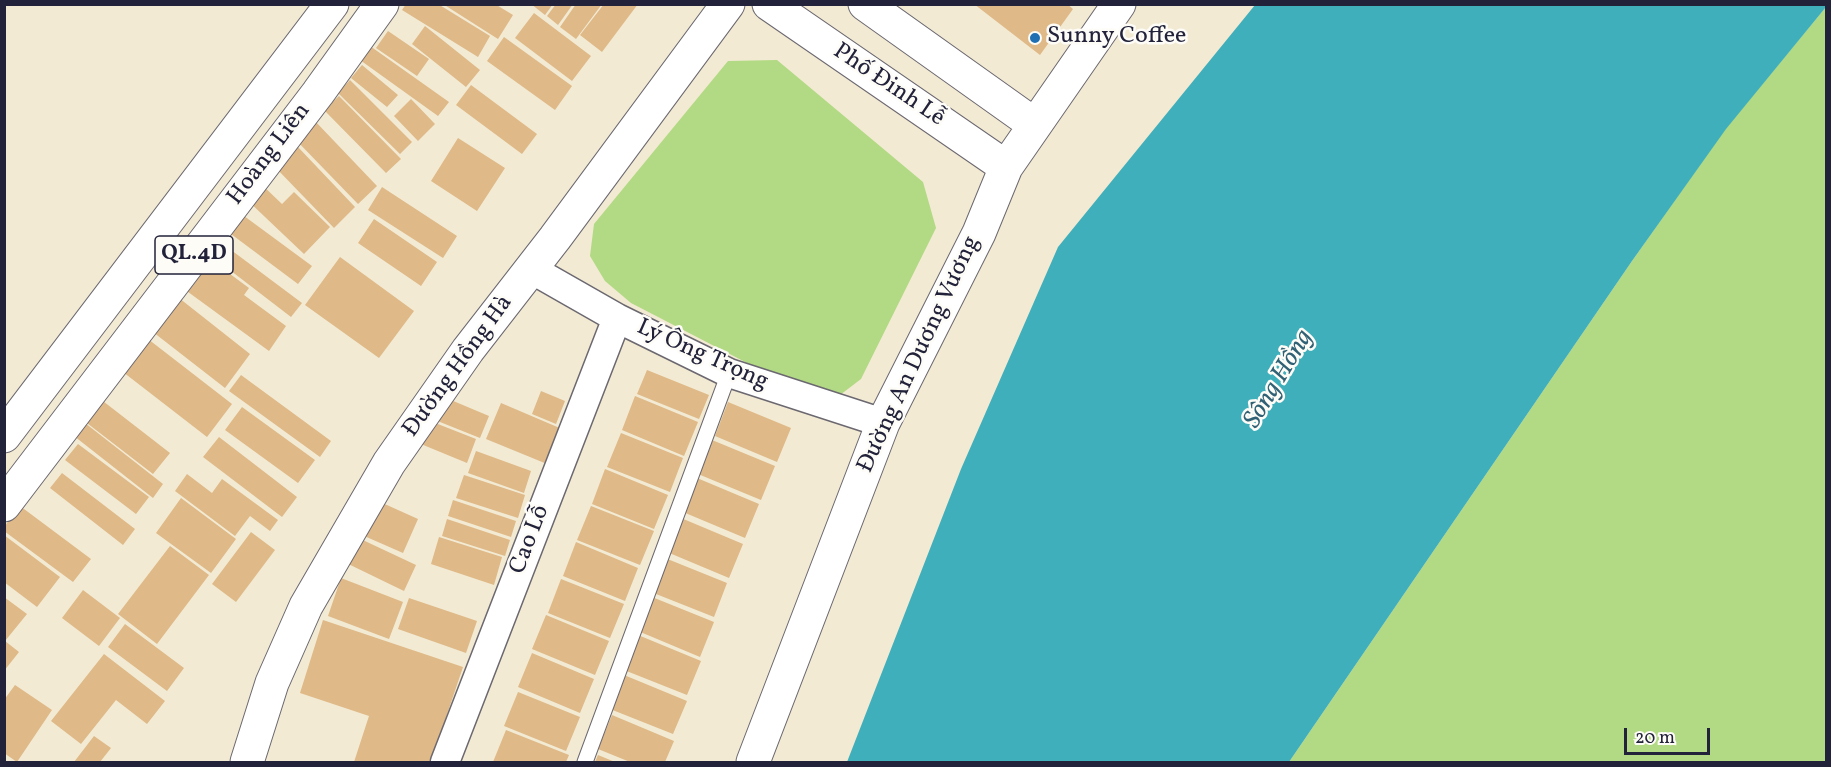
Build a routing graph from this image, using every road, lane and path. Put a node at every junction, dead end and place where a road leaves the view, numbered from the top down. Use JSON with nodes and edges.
{"nodes":[{"id":1,"x":382,"y":4,"type":"edge"},
{"id":2,"x":728,"y":4,"type":"edge"},
{"id":3,"x":769,"y":4,"type":"edge"},
{"id":4,"x":865,"y":4,"type":"edge"},
{"id":5,"x":1119,"y":4,"type":"edge"},
{"id":6,"x":331,"y":5,"type":"edge"},
{"id":7,"x":288,"y":64,"type":"junction"},
{"id":8,"x":318,"y":93,"type":"junction"},
{"id":9,"x":1035,"y":125,"type":"junction"},
{"id":10,"x":1006,"y":167,"type":"junction"},
{"id":11,"x":531,"y":269,"type":"junction"},
{"id":12,"x":617,"y":318,"type":"junction"},
{"id":13,"x":729,"y":373,"type":"junction"},
{"id":14,"x":883,"y":423,"type":"junction"},
{"id":15,"x":4,"y":436,"type":"edge"},
{"id":16,"x":4,"y":505,"type":"edge"},
{"id":17,"x":247,"y":762,"type":"edge"},
{"id":18,"x":445,"y":762,"type":"edge"},
{"id":19,"x":585,"y":762,"type":"edge"},
{"id":20,"x":753,"y":762,"type":"edge"}],
"edges":[{"from":1,"to":8,"type":"street","name":"Hoàng Liên","number":"QL.4D"},
{"from":2,"to":11,"type":"street","name":"Đường Hồng Hà"},
{"from":3,"to":10,"type":"street","name":"Phố Đinh Lễ"},
{"from":4,"to":9,"type":"street"},
{"from":5,"to":9,"type":"street","name":"Đường An Dương Vương"},
{"from":6,"to":7,"type":"street","name":"Hoàng Liên","number":"QL.4D"},
{"from":7,"to":8,"type":"street"},
{"from":7,"to":15,"type":"street","name":"Hoàng Liên","number":"QL.4D"},
{"from":8,"to":16,"type":"street","name":"Hoàng Liên","number":"QL.4D"},
{"from":9,"to":10,"type":"street","name":"Đường An Dương Vương"},
{"from":10,"to":14,"type":"street","name":"Đường An Dương Vương"},
{"from":11,"to":12,"type":"street","name":"Lý Ông Trọng"},
{"from":11,"to":17,"type":"street","name":"Đường Hồng Hà"},
{"from":12,"to":13,"type":"street","name":"Lý Ông Trọng"},
{"from":12,"to":18,"type":"street","name":"Cao Lỗ"},
{"from":13,"to":14,"type":"street","name":"Lý Ông Trọng"},
{"from":13,"to":19,"type":"lane"},
{"from":14,"to":20,"type":"street","name":"Đường An Dương Vương"}]}
